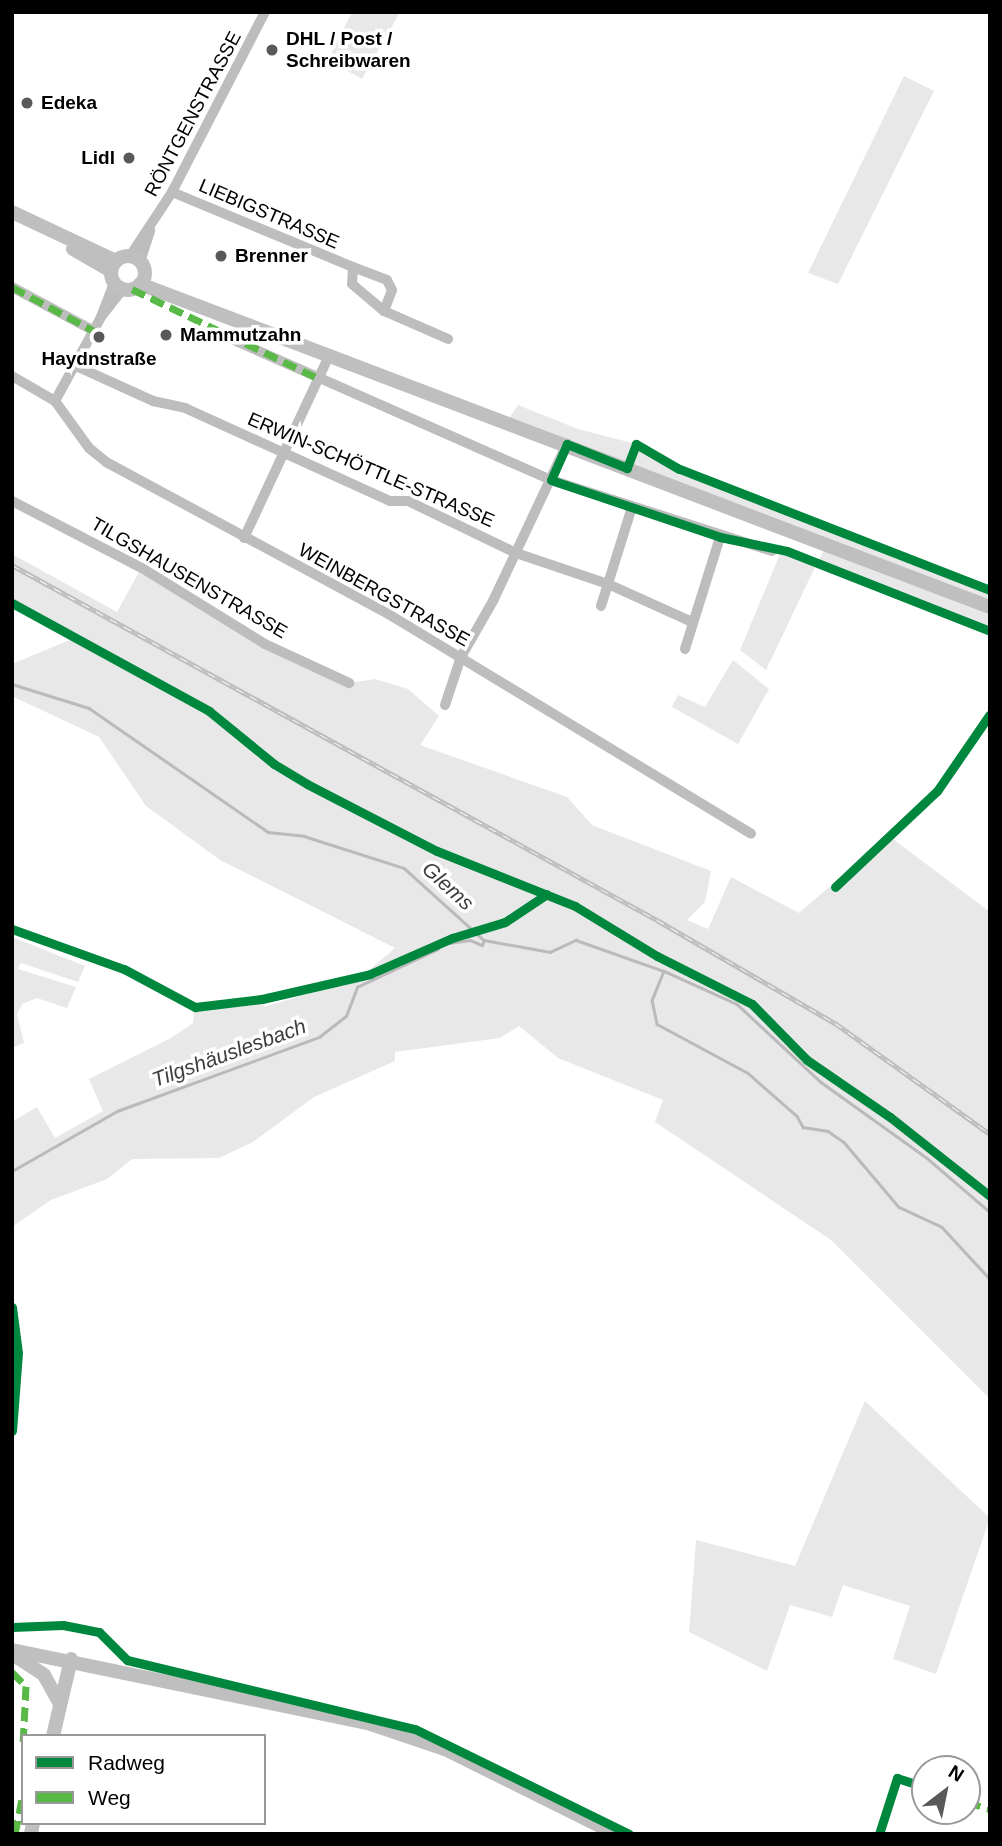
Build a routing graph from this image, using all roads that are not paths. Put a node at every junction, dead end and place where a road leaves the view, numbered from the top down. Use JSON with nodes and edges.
{"nodes":[{"id":1,"x":265,"y":12,"type":"edge"},
{"id":2,"x":172,"y":192,"type":"junction"},
{"id":3,"x":12,"y":212,"type":"edge"},
{"id":4,"x":352,"y":267,"type":"junction"},
{"id":5,"x":127,"y":272,"type":"junction"},
{"id":6,"x":12,"y":287,"type":"edge"},
{"id":7,"x":384,"y":311,"type":"junction"},
{"id":8,"x":94,"y":331,"type":"junction"},
{"id":9,"x":229,"y":338,"type":"dead end"},
{"id":10,"x":448,"y":340,"type":"dead end"},
{"id":11,"x":329,"y":356,"type":"junction"},
{"id":12,"x":76,"y":366,"type":"junction"},
{"id":13,"x":12,"y":376,"type":"edge"},
{"id":14,"x":318,"y":378,"type":"junction"},
{"id":15,"x":55,"y":401,"type":"junction"},
{"id":16,"x":568,"y":443,"type":"junction"},
{"id":17,"x":284,"y":453,"type":"junction"},
{"id":18,"x":551,"y":480,"type":"junction"},
{"id":19,"x":12,"y":501,"type":"edge"},
{"id":20,"x":632,"y":508,"type":"junction"},
{"id":21,"x":720,"y":537,"type":"junction"},
{"id":22,"x":244,"y":538,"type":"junction"},
{"id":23,"x":772,"y":551,"type":"dead end"},
{"id":24,"x":516,"y":553,"type":"junction"},
{"id":25,"x":608,"y":584,"type":"junction"},
{"id":26,"x":601,"y":606,"type":"dead end"},
{"id":27,"x":990,"y":607,"type":"edge"},
{"id":28,"x":692,"y":622,"type":"junction"},
{"id":29,"x":685,"y":649,"type":"dead end"},
{"id":30,"x":461,"y":657,"type":"junction"},
{"id":31,"x":349,"y":683,"type":"dead end"},
{"id":32,"x":445,"y":705,"type":"dead end"},
{"id":33,"x":751,"y":834,"type":"dead end"},
{"id":34,"x":12,"y":1652,"type":"edge"},
{"id":35,"x":71,"y":1659,"type":"junction"},
{"id":36,"x":60,"y":1704,"type":"junction"},
{"id":37,"x":53,"y":1734,"type":"edge"},
{"id":38,"x":616,"y":1834,"type":"edge"}],
"edges":[{"from":1,"to":2,"type":"street","name":"RÖNTGENSTRASSE"},
{"from":2,"to":4,"type":"street","name":"LIEBIGSTRASSE"},
{"from":2,"to":5,"type":"street","name":"RÖNTGENSTRASSE"},
{"from":3,"to":5,"type":"street"},
{"from":4,"to":7,"type":"street","name":"LIEBIGSTRASSE"},
{"from":4,"to":7,"type":"street","name":"LIEBIGSTRASSE"},
{"from":5,"to":8,"type":"street"},
{"from":5,"to":11,"type":"street"},
{"from":6,"to":8,"type":"street"},
{"from":7,"to":10,"type":"street","name":"LIEBIGSTRASSE"},
{"from":8,"to":12,"type":"street"},
{"from":9,"to":14,"type":"street"},
{"from":11,"to":14,"type":"street"},
{"from":11,"to":16,"type":"street"},
{"from":12,"to":15,"type":"street"},
{"from":12,"to":17,"type":"street","name":"ERWIN-SCHÖTTLE-STRASSE"},
{"from":13,"to":15,"type":"street","name":"WEINBERGSTRASSE"},
{"from":14,"to":17,"type":"street"},
{"from":14,"to":18,"type":"street"},
{"from":15,"to":22,"type":"street","name":"WEINBERGSTRASSE"},
{"from":16,"to":18,"type":"street"},
{"from":16,"to":27,"type":"street"},
{"from":17,"to":22,"type":"street"},
{"from":17,"to":24,"type":"street","name":"ERWIN-SCHÖTTLE-STRASSE"},
{"from":18,"to":20,"type":"street"},
{"from":18,"to":24,"type":"street"},
{"from":19,"to":31,"type":"street","name":"TILGSHAUSENSTRASSE"},
{"from":20,"to":21,"type":"street"},
{"from":20,"to":25,"type":"street"},
{"from":21,"to":23,"type":"street"},
{"from":21,"to":28,"type":"street"},
{"from":22,"to":30,"type":"street","name":"WEINBERGSTRASSE"},
{"from":24,"to":25,"type":"street","name":"ERWIN-SCHÖTTLE-STRASSE"},
{"from":24,"to":30,"type":"street"},
{"from":25,"to":26,"type":"street"},
{"from":25,"to":28,"type":"street","name":"ERWIN-SCHÖTTLE-STRASSE"},
{"from":28,"to":29,"type":"street"},
{"from":30,"to":32,"type":"street"},
{"from":30,"to":33,"type":"street","name":"WEINBERGSTRASSE"},
{"from":34,"to":35,"type":"street"},
{"from":34,"to":36,"type":"street"},
{"from":35,"to":36,"type":"street"},
{"from":35,"to":38,"type":"street"},
{"from":36,"to":37,"type":"street"}]}
